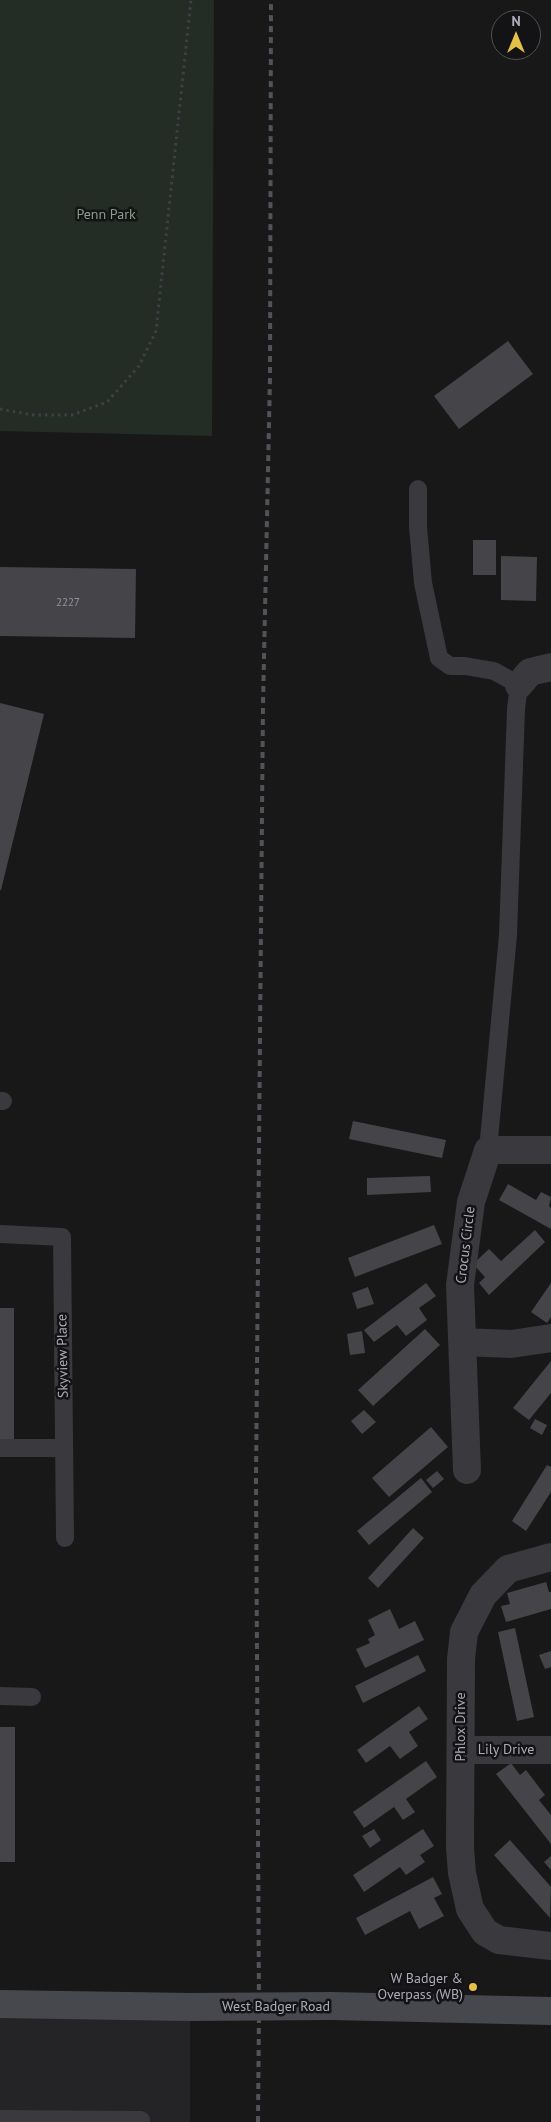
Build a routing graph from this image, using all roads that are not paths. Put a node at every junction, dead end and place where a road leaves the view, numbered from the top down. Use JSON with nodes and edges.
{"nodes":[{"id":1,"x":418,"y":490,"type":"dead end"},
{"id":2,"x":551,"y":667,"type":"edge"},
{"id":3,"x":519,"y":685,"type":"junction"},
{"id":4,"x":488,"y":1150,"type":"junction"},
{"id":5,"x":551,"y":1150,"type":"edge"},
{"id":6,"x":0,"y":1234,"type":"edge"},
{"id":7,"x":551,"y":1338,"type":"edge"},
{"id":8,"x":463,"y":1342,"type":"junction"},
{"id":9,"x":0,"y":1448,"type":"edge"},
{"id":10,"x":64,"y":1448,"type":"junction"},
{"id":11,"x":467,"y":1470,"type":"dead end"},
{"id":12,"x":66,"y":1538,"type":"dead end"},
{"id":13,"x":551,"y":1557,"type":"edge"},
{"id":14,"x":0,"y":1696,"type":"edge"},
{"id":15,"x":32,"y":1697,"type":"dead end"},
{"id":16,"x":461,"y":1750,"type":"junction"},
{"id":17,"x":551,"y":1750,"type":"edge"},
{"id":18,"x":551,"y":1946,"type":"edge"},
{"id":19,"x":0,"y":2004,"type":"edge"},
{"id":20,"x":551,"y":2011,"type":"edge"},
{"id":21,"x":0,"y":2119,"type":"edge"},
{"id":22,"x":141,"y":2122,"type":"edge"}],
"edges":[{"from":1,"to":3,"type":"lane"},
{"from":2,"to":3,"type":"street"},
{"from":3,"to":4,"type":"lane"},
{"from":4,"to":5,"type":"street"},
{"from":4,"to":8,"type":"street","name":"Crocus Circle"},
{"from":6,"to":10,"type":"lane","name":"Skyview Place"},
{"from":7,"to":8,"type":"street"},
{"from":8,"to":11,"type":"street","name":"Crocus Circle"},
{"from":9,"to":10,"type":"lane"},
{"from":10,"to":12,"type":"lane","name":"Skyview Place"},
{"from":13,"to":16,"type":"street","name":"Phlox Drive"},
{"from":14,"to":15,"type":"lane"},
{"from":16,"to":17,"type":"street","name":"Lily Drive"},
{"from":16,"to":18,"type":"street","name":"Phlox Drive"},
{"from":19,"to":20,"type":"street","name":"West Badger Road","bridge":true},
{"from":21,"to":22,"type":"lane"}]}
